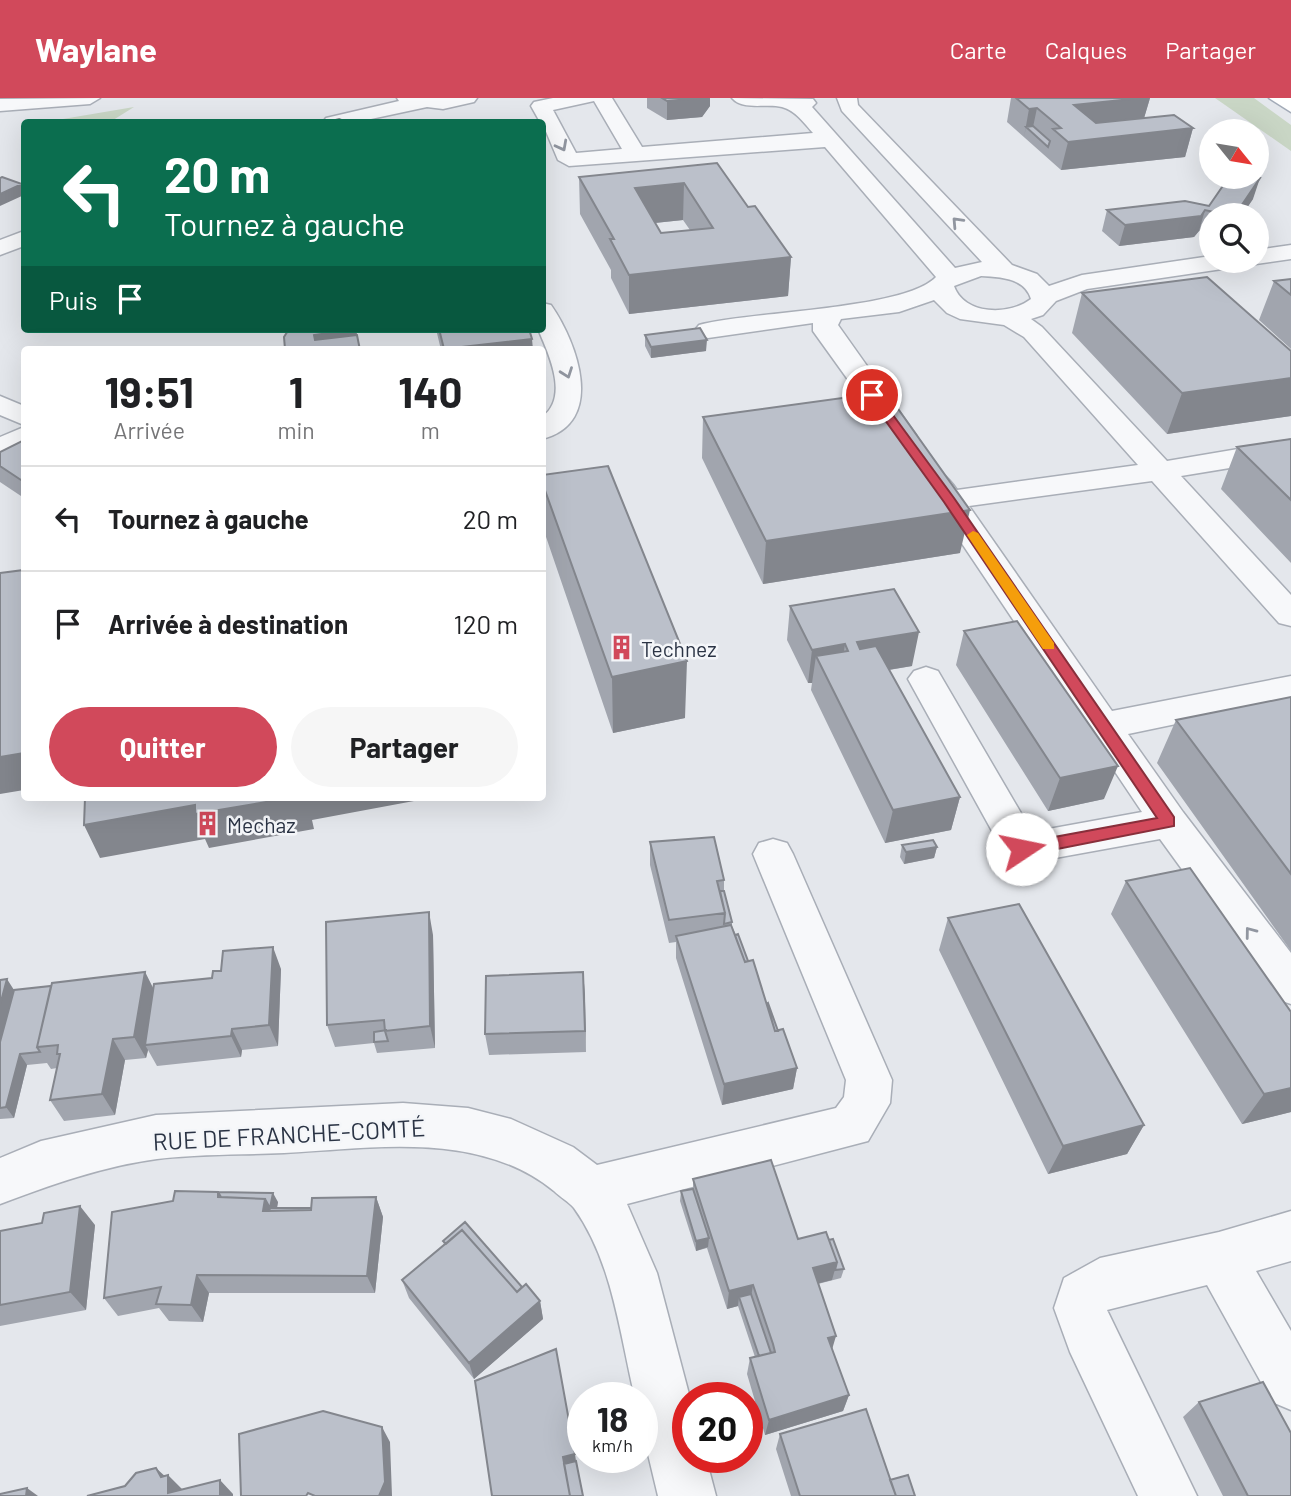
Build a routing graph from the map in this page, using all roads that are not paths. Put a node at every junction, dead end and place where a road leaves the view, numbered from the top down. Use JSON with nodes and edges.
{"nodes":[{"id":1,"x":389,"y":98,"type":"edge"},
{"id":2,"x":587,"y":98,"type":"edge"},
{"id":3,"x":602,"y":98,"type":"edge"},
{"id":4,"x":742,"y":98,"type":"edge"},
{"id":5,"x":848,"y":98,"type":"edge"},
{"id":6,"x":1279,"y":98,"type":"edge"},
{"id":7,"x":85,"y":99,"type":"edge"},
{"id":8,"x":414,"y":100,"type":"edge"},
{"id":9,"x":786,"y":101,"type":"edge"},
{"id":10,"x":0,"y":105,"type":"edge"},
{"id":11,"x":464,"y":105,"type":"edge"},
{"id":12,"x":1291,"y":106,"type":"edge"},
{"id":13,"x":0,"y":115,"type":"edge"},
{"id":14,"x":337,"y":119,"type":"edge"},
{"id":15,"x":341,"y":119,"type":"edge"},
{"id":16,"x":867,"y":126,"type":"junction"},
{"id":17,"x":827,"y":136,"type":"junction"},
{"id":18,"x":635,"y":153,"type":"junction"},
{"id":19,"x":900,"y":160,"type":"junction"},
{"id":20,"x":851,"y":164,"type":"junction"},
{"id":21,"x":21,"y":239,"type":"edge"},
{"id":22,"x":0,"y":248,"type":"edge"},
{"id":23,"x":1291,"y":252,"type":"edge"},
{"id":24,"x":1269,"y":255,"type":"edge"},
{"id":25,"x":1199,"y":265,"type":"edge"},
{"id":26,"x":1160,"y":271,"type":"junction"},
{"id":27,"x":1180,"y":289,"type":"edge"},
{"id":28,"x":948,"y":290,"type":"junction"},
{"id":29,"x":1024,"y":302,"type":"junction"},
{"id":30,"x":832,"y":314,"type":"junction"},
{"id":31,"x":546,"y":320,"type":"edge"},
{"id":32,"x":708,"y":330,"type":"dead end"},
{"id":33,"x":0,"y":404,"type":"edge"},
{"id":34,"x":21,"y":415,"type":"edge"},
{"id":35,"x":546,"y":429,"type":"edge"},
{"id":36,"x":21,"y":438,"type":"edge"},
{"id":37,"x":0,"y":449,"type":"edge"},
{"id":38,"x":1291,"y":449,"type":"edge"},
{"id":39,"x":1161,"y":471,"type":"junction"},
{"id":40,"x":949,"y":500,"type":"junction"},
{"id":41,"x":1291,"y":615,"type":"edge"},
{"id":42,"x":926,"y":680,"type":"dead end"},
{"id":43,"x":1291,"y":688,"type":"edge"},
{"id":44,"x":1103,"y":726,"type":"junction"},
{"id":45,"x":1169,"y":822,"type":"junction"},
{"id":46,"x":773,"y":854,"type":"dead end"},
{"id":47,"x":1291,"y":986,"type":"edge"},
{"id":48,"x":0,"y":1181,"type":"edge"},
{"id":49,"x":590,"y":1190,"type":"junction"},
{"id":50,"x":1291,"y":1236,"type":"edge"},
{"id":51,"x":1219,"y":1257,"type":"junction"},
{"id":52,"x":1291,"y":1383,"type":"edge"},
{"id":53,"x":687,"y":1496,"type":"edge"},
{"id":54,"x":1168,"y":1496,"type":"edge"}],
"edges":[{"from":1,"to":14,"type":"street"},
{"from":2,"to":18,"type":"street","one_way":true},
{"from":3,"to":18,"type":"street"},
{"from":4,"to":9,"type":"street"},
{"from":5,"to":9,"type":"street"},
{"from":5,"to":16,"type":"street"},
{"from":6,"to":12,"type":"main road"},
{"from":7,"to":10,"type":"street"},
{"from":7,"to":13,"type":"street"},
{"from":8,"to":11,"type":"street"},
{"from":8,"to":15,"type":"street"},
{"from":9,"to":17,"type":"street"},
{"from":16,"to":17,"type":"street"},
{"from":16,"to":19,"type":"street"},
{"from":17,"to":18,"type":"street"},
{"from":17,"to":20,"type":"street"},
{"from":19,"to":20,"type":"street"},
{"from":29,"to":19,"type":"street","one_way":true},
{"from":20,"to":28,"type":"street"},
{"from":21,"to":22,"type":"street"},
{"from":23,"to":24,"type":"street"},
{"from":25,"to":26,"type":"street"},
{"from":26,"to":27,"type":"street"},
{"from":26,"to":29,"type":"street"},
{"from":28,"to":29,"type":"street"},
{"from":28,"to":29,"type":"street"},
{"from":28,"to":30,"type":"street"},
{"from":29,"to":39,"type":"street"},
{"from":30,"to":32,"type":"street"},
{"from":30,"to":40,"type":"street"},
{"from":31,"to":35,"type":"street","one_way":true},
{"from":33,"to":34,"type":"street"},
{"from":36,"to":37,"type":"street"},
{"from":38,"to":39,"type":"street"},
{"from":39,"to":40,"type":"street"},
{"from":39,"to":41,"type":"street"},
{"from":40,"to":44,"type":"street"},
{"from":42,"to":45,"type":"street"},
{"from":43,"to":44,"type":"street"},
{"from":44,"to":45,"type":"street"},
{"from":47,"to":45,"type":"street","one_way":true},
{"from":46,"to":49,"type":"street"},
{"from":48,"to":49,"type":"street","name":"RUE DE FRANCHE-COMTÉ"},
{"from":49,"to":53,"type":"street"},
{"from":50,"to":51,"type":"street"},
{"from":51,"to":52,"type":"street"},
{"from":51,"to":54,"type":"street"}]}
